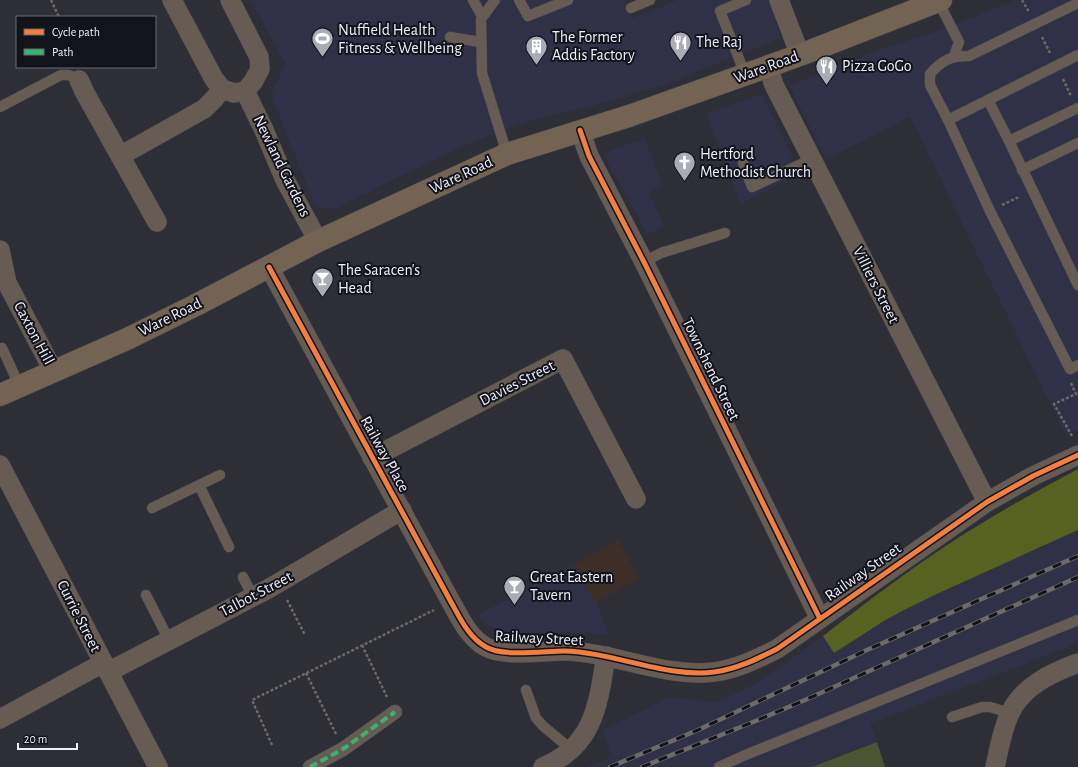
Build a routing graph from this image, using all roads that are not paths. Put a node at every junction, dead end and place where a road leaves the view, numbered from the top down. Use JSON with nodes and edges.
{"nodes":[{"id":1,"x":172,"y":0,"type":"edge"},
{"id":2,"x":230,"y":0,"type":"edge"},
{"id":3,"x":474,"y":0,"type":"edge"},
{"id":4,"x":495,"y":0,"type":"edge"},
{"id":5,"x":519,"y":0,"type":"edge"},
{"id":6,"x":568,"y":0,"type":"edge"},
{"id":7,"x":650,"y":0,"type":"edge"},
{"id":8,"x":746,"y":0,"type":"edge"},
{"id":9,"x":779,"y":0,"type":"edge"},
{"id":10,"x":940,"y":1,"type":"edge"},
{"id":11,"x":1078,"y":3,"type":"edge"},
{"id":12,"x":631,"y":8,"type":"dead end"},
{"id":13,"x":482,"y":16,"type":"junction"},
{"id":14,"x":450,"y":38,"type":"dead end"},
{"id":15,"x":480,"y":42,"type":"junction"},
{"id":16,"x":800,"y":55,"type":"junction"},
{"id":17,"x":1078,"y":55,"type":"edge"},
{"id":18,"x":954,"y":56,"type":"junction"},
{"id":19,"x":768,"y":66,"type":"junction"},
{"id":20,"x":745,"y":74,"type":"junction"},
{"id":21,"x":79,"y":80,"type":"joint"},
{"id":22,"x":222,"y":89,"type":"junction"},
{"id":23,"x":245,"y":91,"type":"junction"},
{"id":24,"x":988,"y":100,"type":"junction"},
{"id":25,"x":0,"y":107,"type":"edge"},
{"id":26,"x":1078,"y":108,"type":"edge"},
{"id":27,"x":948,"y":120,"type":"junction"},
{"id":28,"x":580,"y":130,"type":"junction"},
{"id":29,"x":1009,"y":141,"type":"junction"},
{"id":30,"x":1078,"y":143,"type":"edge"},
{"id":31,"x":508,"y":154,"type":"junction"},
{"id":32,"x":120,"y":156,"type":"junction"},
{"id":33,"x":812,"y":159,"type":"junction"},
{"id":34,"x":743,"y":163,"type":"dead end"},
{"id":35,"x":1022,"y":170,"type":"junction"},
{"id":36,"x":157,"y":222,"type":"dead end"},
{"id":37,"x":725,"y":233,"type":"dead end"},
{"id":38,"x":318,"y":240,"type":"junction"},
{"id":39,"x":0,"y":250,"type":"edge"},
{"id":40,"x":644,"y":262,"type":"junction"},
{"id":41,"x":269,"y":267,"type":"junction"},
{"id":42,"x":1078,"y":285,"type":"edge"},
{"id":43,"x":0,"y":349,"type":"edge"},
{"id":44,"x":1074,"y":367,"type":"edge"},
{"id":45,"x":54,"y":372,"type":"junction"},
{"id":46,"x":20,"y":387,"type":"junction"},
{"id":47,"x":0,"y":395,"type":"edge"},
{"id":48,"x":1076,"y":448,"type":"edge"},
{"id":49,"x":372,"y":458,"type":"junction"},
{"id":50,"x":0,"y":465,"type":"edge"},
{"id":51,"x":220,"y":475,"type":"dead end"},
{"id":52,"x":200,"y":485,"type":"junction"},
{"id":53,"x":636,"y":499,"type":"dead end"},
{"id":54,"x":987,"y":502,"type":"junction"},
{"id":55,"x":152,"y":508,"type":"dead end"},
{"id":56,"x":402,"y":510,"type":"junction"},
{"id":57,"x":229,"y":547,"type":"dead end"},
{"id":58,"x":244,"y":577,"type":"dead end"},
{"id":59,"x":146,"y":595,"type":"dead end"},
{"id":60,"x":253,"y":597,"type":"junction"},
{"id":61,"x":820,"y":619,"type":"junction"},
{"id":62,"x":1078,"y":620,"type":"edge"},
{"id":63,"x":169,"y":640,"type":"junction"},
{"id":64,"x":486,"y":648,"type":"joint"},
{"id":65,"x":606,"y":656,"type":"junction"},
{"id":66,"x":1078,"y":663,"type":"edge"},
{"id":67,"x":105,"y":668,"type":"junction"},
{"id":68,"x":526,"y":690,"type":"dead end"},
{"id":69,"x":395,"y":712,"type":"road end"},
{"id":70,"x":1010,"y":713,"type":"junction"},
{"id":71,"x":952,"y":717,"type":"dead end"},
{"id":72,"x":0,"y":719,"type":"edge"},
{"id":73,"x":572,"y":750,"type":"junction"},
{"id":74,"x":158,"y":767,"type":"edge"},
{"id":75,"x":310,"y":767,"type":"edge"},
{"id":76,"x":543,"y":767,"type":"edge"},
{"id":77,"x":720,"y":767,"type":"edge"},
{"id":78,"x":995,"y":767,"type":"edge"}],
"edges":[{"from":1,"to":22,"type":"street"},
{"from":2,"to":23,"type":"street"},
{"from":3,"to":13,"type":"lane"},
{"from":4,"to":13,"type":"lane"},
{"from":5,"to":6,"type":"lane"},
{"from":7,"to":12,"type":"lane"},
{"from":8,"to":20,"type":"lane"},
{"from":9,"to":16,"type":"street"},
{"from":10,"to":16,"type":"main road","name":"Ware Road"},
{"from":10,"to":18,"type":"lane"},
{"from":11,"to":18,"type":"lane"},
{"from":13,"to":15,"type":"lane"},
{"from":14,"to":15,"type":"lane"},
{"from":15,"to":31,"type":"lane"},
{"from":16,"to":19,"type":"main road","name":"Ware Road"},
{"from":17,"to":24,"type":"lane"},
{"from":18,"to":27,"type":"lane"},
{"from":19,"to":20,"type":"main road","name":"Ware Road"},
{"from":19,"to":33,"type":"street","name":"Villiers Street"},
{"from":20,"to":28,"type":"main road","name":"Ware Road"},
{"from":21,"to":25,"type":"lane"},
{"from":21,"to":32,"type":"street"},
{"from":22,"to":23,"type":"street"},
{"from":22,"to":32,"type":"street"},
{"from":23,"to":38,"type":"street","name":"Newland Gardens"},
{"from":24,"to":27,"type":"lane"},
{"from":24,"to":29,"type":"lane"},
{"from":26,"to":29,"type":"lane"},
{"from":27,"to":44,"type":"lane"},
{"from":28,"to":31,"type":"main road","name":"Ware Road"},
{"from":28,"to":40,"type":"street","name":"Townshend Street"},
{"from":29,"to":35,"type":"lane"},
{"from":30,"to":35,"type":"lane"},
{"from":31,"to":38,"type":"main road","name":"Ware Road"},
{"from":32,"to":36,"type":"street"},
{"from":33,"to":34,"type":"lane"},
{"from":33,"to":54,"type":"street","name":"Villiers Street"},
{"from":35,"to":42,"type":"lane"},
{"from":37,"to":40,"type":"lane"},
{"from":38,"to":41,"type":"main road","name":"Ware Road"},
{"from":39,"to":45,"type":"street","name":"Caxton Hill"},
{"from":40,"to":61,"type":"street","name":"Townshend Street"},
{"from":41,"to":45,"type":"main road","name":"Ware Road"},
{"from":41,"to":49,"type":"street","name":"Railway Place"},
{"from":43,"to":46,"type":"lane"},
{"from":45,"to":46,"type":"main road","name":"Ware Road"},
{"from":46,"to":47,"type":"main road","name":"Ware Road"},
{"from":48,"to":54,"type":"street","name":"Railway Street"},
{"from":49,"to":53,"type":"street","name":"Davies Street"},
{"from":49,"to":56,"type":"street","name":"Railway Place"},
{"from":50,"to":67,"type":"street","name":"Currie Street"},
{"from":51,"to":52,"type":"lane"},
{"from":52,"to":55,"type":"lane"},
{"from":52,"to":57,"type":"lane"},
{"from":54,"to":61,"type":"street","name":"Railway Street"},
{"from":56,"to":60,"type":"street","name":"Talbot Street"},
{"from":56,"to":64,"type":"street","name":"Railway Place"},
{"from":58,"to":60,"type":"lane"},
{"from":59,"to":63,"type":"lane"},
{"from":60,"to":63,"type":"street","name":"Talbot Street"},
{"from":61,"to":65,"type":"street","name":"Railway Street"},
{"from":62,"to":77,"type":"lane"},
{"from":63,"to":67,"type":"street","name":"Talbot Street"},
{"from":64,"to":65,"type":"street","name":"Railway Street"},
{"from":65,"to":73,"type":"street"},
{"from":66,"to":70,"type":"street"},
{"from":67,"to":72,"type":"street","name":"Talbot Street"},
{"from":67,"to":74,"type":"street","name":"Currie Street"},
{"from":68,"to":73,"type":"lane"},
{"from":69,"to":75,"type":"street"},
{"from":70,"to":71,"type":"lane"},
{"from":70,"to":78,"type":"street"},
{"from":73,"to":76,"type":"street"}]}
